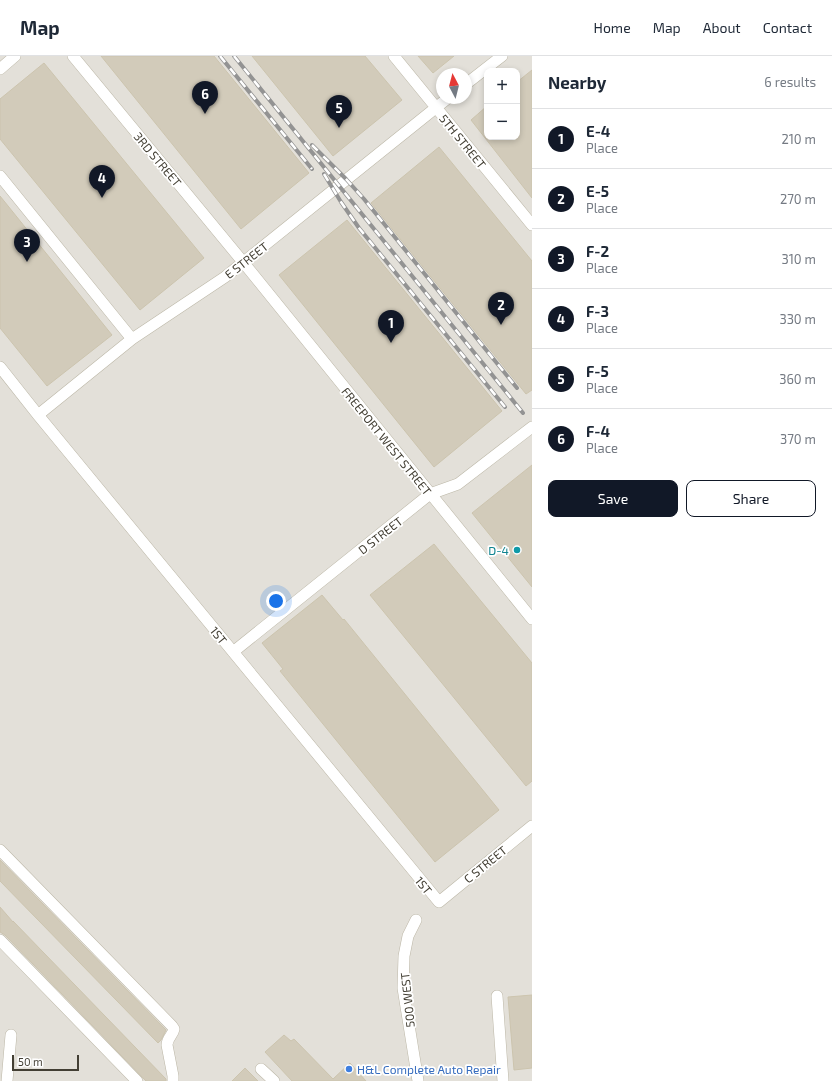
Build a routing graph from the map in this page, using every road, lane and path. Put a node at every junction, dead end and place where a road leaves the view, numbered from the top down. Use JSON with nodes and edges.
{"nodes":[{"id":1,"x":15,"y":56,"type":"edge"},
{"id":2,"x":73,"y":56,"type":"edge"},
{"id":3,"x":394,"y":56,"type":"edge"},
{"id":4,"x":502,"y":56,"type":"edge"},
{"id":5,"x":0,"y":69,"type":"edge"},
{"id":6,"x":472,"y":79,"type":"edge"},
{"id":7,"x":440,"y":104,"type":"edge"},
{"id":8,"x":436,"y":107,"type":"junction"},
{"id":9,"x":0,"y":176,"type":"edge"},
{"id":10,"x":532,"y":225,"type":"edge"},
{"id":11,"x":243,"y":262,"type":"junction"},
{"id":12,"x":132,"y":339,"type":"junction"},
{"id":13,"x":0,"y":367,"type":"edge"},
{"id":14,"x":38,"y":415,"type":"junction"},
{"id":15,"x":532,"y":427,"type":"edge"},
{"id":16,"x":430,"y":494,"type":"junction"},
{"id":17,"x":532,"y":619,"type":"edge"},
{"id":18,"x":233,"y":652,"type":"junction"},
{"id":19,"x":532,"y":826,"type":"edge"},
{"id":20,"x":0,"y":850,"type":"edge"},
{"id":21,"x":439,"y":902,"type":"joint"},
{"id":22,"x":416,"y":920,"type":"dead end"},
{"id":23,"x":0,"y":940,"type":"edge"},
{"id":24,"x":497,"y":996,"type":"dead end"},
{"id":25,"x":12,"y":1035,"type":"dead end"},
{"id":26,"x":261,"y":1069,"type":"dead end"},
{"id":27,"x":8,"y":1081,"type":"edge"},
{"id":28,"x":137,"y":1081,"type":"edge"},
{"id":29,"x":173,"y":1081,"type":"edge"},
{"id":30,"x":274,"y":1081,"type":"edge"},
{"id":31,"x":418,"y":1081,"type":"edge"},
{"id":32,"x":503,"y":1081,"type":"edge"}],
"edges":[{"from":1,"to":5,"type":"street"},
{"from":2,"to":11,"type":"street","name":"3RD STREET"},
{"from":3,"to":8,"type":"street","name":"5TH STREET"},
{"from":4,"to":6,"type":"street"},
{"from":7,"to":8,"type":"street","name":"E STREET"},
{"from":8,"to":10,"type":"street","name":"5TH STREET"},
{"from":8,"to":11,"type":"street","name":"E STREET"},
{"from":9,"to":12,"type":"street"},
{"from":11,"to":12,"type":"street","name":"E STREET"},
{"from":11,"to":16,"type":"street","name":"FREEPORT WEST STREET"},
{"from":12,"to":14,"type":"street","name":"E STREET"},
{"from":13,"to":14,"type":"street","name":"1ST"},
{"from":14,"to":18,"type":"street","name":"1ST"},
{"from":15,"to":16,"type":"street","name":"D STREET"},
{"from":16,"to":17,"type":"street","name":"FREEPORT WEST STREET"},
{"from":16,"to":18,"type":"street","name":"D STREET"},
{"from":18,"to":21,"type":"street","name":"1ST"},
{"from":19,"to":21,"type":"street","name":"C STREET"},
{"from":20,"to":29,"type":"street"},
{"from":22,"to":31,"type":"street","name":"500 WEST"},
{"from":23,"to":28,"type":"street"},
{"from":24,"to":32,"type":"street"},
{"from":25,"to":27,"type":"street"},
{"from":26,"to":30,"type":"street"}]}
